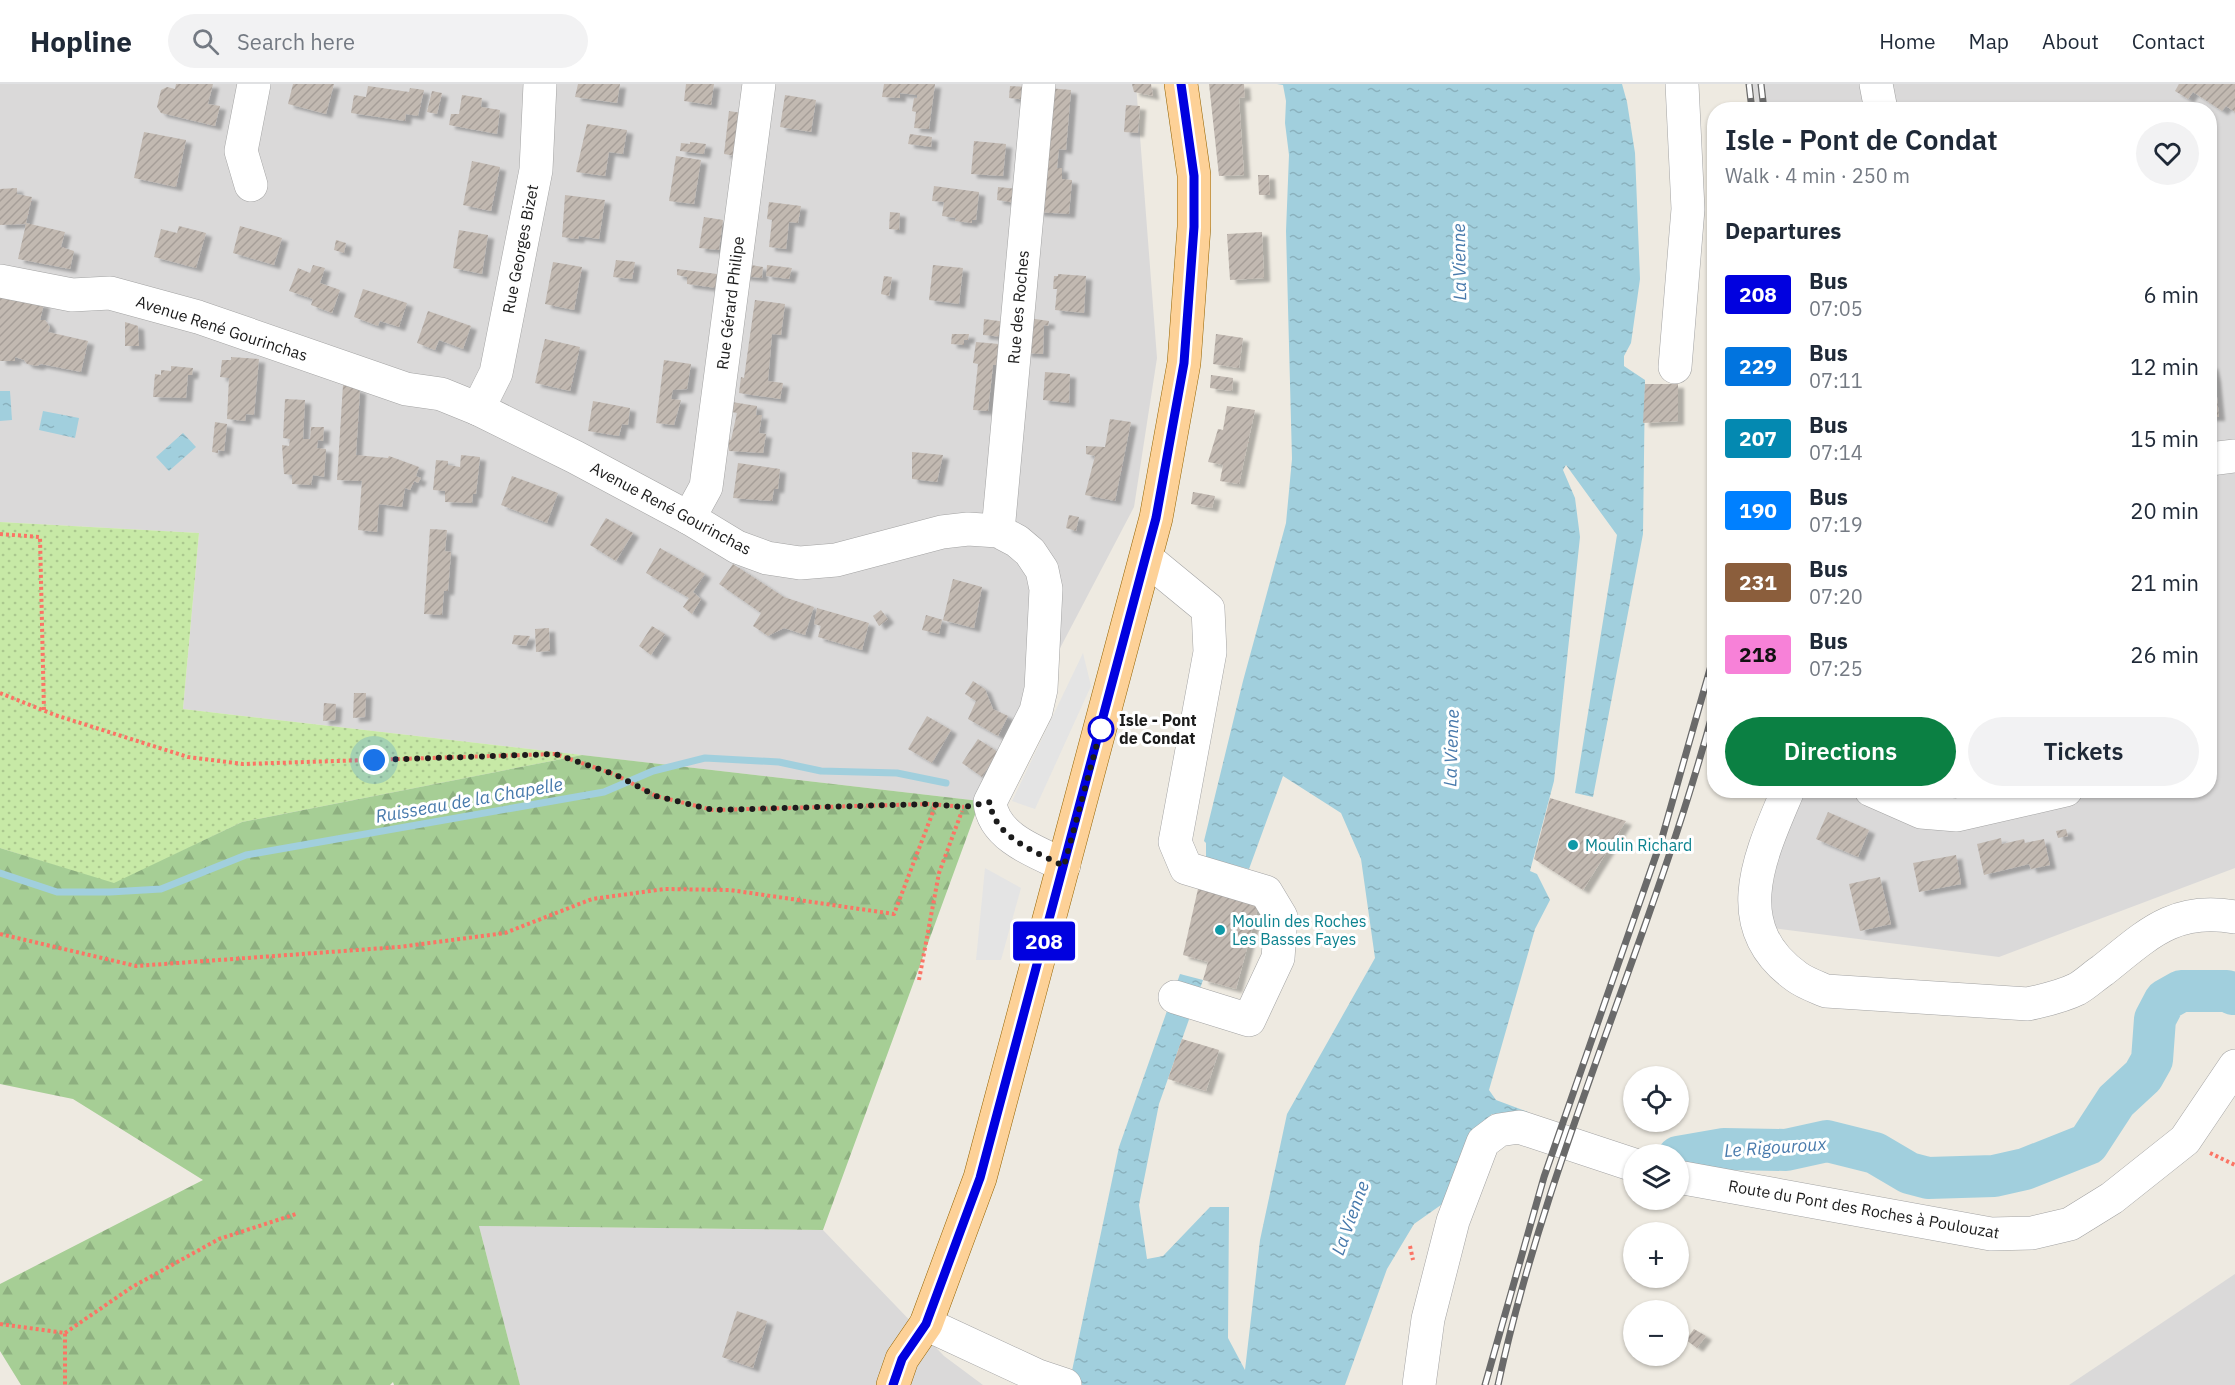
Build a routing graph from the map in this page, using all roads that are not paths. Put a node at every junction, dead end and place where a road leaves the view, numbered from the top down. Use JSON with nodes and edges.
{"nodes":[{"id":1,"x":254,"y":84,"type":"edge"},
{"id":2,"x":540,"y":84,"type":"edge"},
{"id":3,"x":759,"y":84,"type":"edge"},
{"id":4,"x":1039,"y":84,"type":"edge"},
{"id":5,"x":1181,"y":84,"type":"edge"},
{"id":6,"x":1682,"y":84,"type":"edge"},
{"id":7,"x":1876,"y":84,"type":"edge"},
{"id":8,"x":1879,"y":102,"type":"edge"},
{"id":9,"x":250,"y":185,"type":"dead end"},
{"id":10,"x":0,"y":281,"type":"edge"},
{"id":11,"x":1675,"y":367,"type":"dead end"},
{"id":12,"x":478,"y":410,"type":"junction"},
{"id":13,"x":2235,"y":456,"type":"edge"},
{"id":14,"x":2217,"y":458,"type":"edge"},
{"id":15,"x":689,"y":518,"type":"junction"},
{"id":16,"x":998,"y":531,"type":"junction"},
{"id":17,"x":1146,"y":558,"type":"junction"},
{"id":18,"x":1785,"y":798,"type":"edge"},
{"id":19,"x":1890,"y":798,"type":"edge"},
{"id":20,"x":2031,"y":798,"type":"edge"},
{"id":21,"x":1064,"y":866,"type":"junction"},
{"id":22,"x":2235,"y":917,"type":"edge"},
{"id":23,"x":1185,"y":1000,"type":"dead end"},
{"id":24,"x":2235,"y":1066,"type":"edge"},
{"id":25,"x":1623,"y":1162,"type":"edge"},
{"id":26,"x":1689,"y":1179,"type":"edge"},
{"id":27,"x":926,"y":1324,"type":"junction"},
{"id":28,"x":1052,"y":1380,"type":"edge"},
{"id":29,"x":893,"y":1385,"type":"edge"},
{"id":30,"x":915,"y":1385,"type":"edge"},
{"id":31,"x":1419,"y":1385,"type":"edge"}],
"edges":[{"from":1,"to":9,"type":"street"},
{"from":2,"to":12,"type":"street","name":"Rue Georges Bizet"},
{"from":3,"to":15,"type":"street","name":"Rue Gérard Philipe"},
{"from":4,"to":16,"type":"street","name":"Rue des Roches"},
{"from":5,"to":17,"type":"main road"},
{"from":6,"to":11,"type":"street"},
{"from":7,"to":8,"type":"street"},
{"from":10,"to":12,"type":"street","name":"Avenue René Gourinchas"},
{"from":12,"to":15,"type":"street","name":"Avenue René Gourinchas"},
{"from":13,"to":14,"type":"street"},
{"from":15,"to":16,"type":"street","name":"Avenue René Gourinchas"},
{"from":16,"to":21,"type":"street","name":"Avenue René Gourinchas"},
{"from":17,"to":21,"type":"main road"},
{"from":17,"to":23,"type":"street"},
{"from":18,"to":22,"type":"street"},
{"from":19,"to":20,"type":"street"},
{"from":21,"to":27,"type":"main road"},
{"from":24,"to":26,"type":"street","name":"Route du Pont des Roches à Poulouzat"},
{"from":25,"to":31,"type":"street"},
{"from":27,"to":28,"type":"street"},
{"from":27,"to":29,"type":"main road"},
{"from":27,"to":30,"type":"main road"}]}
